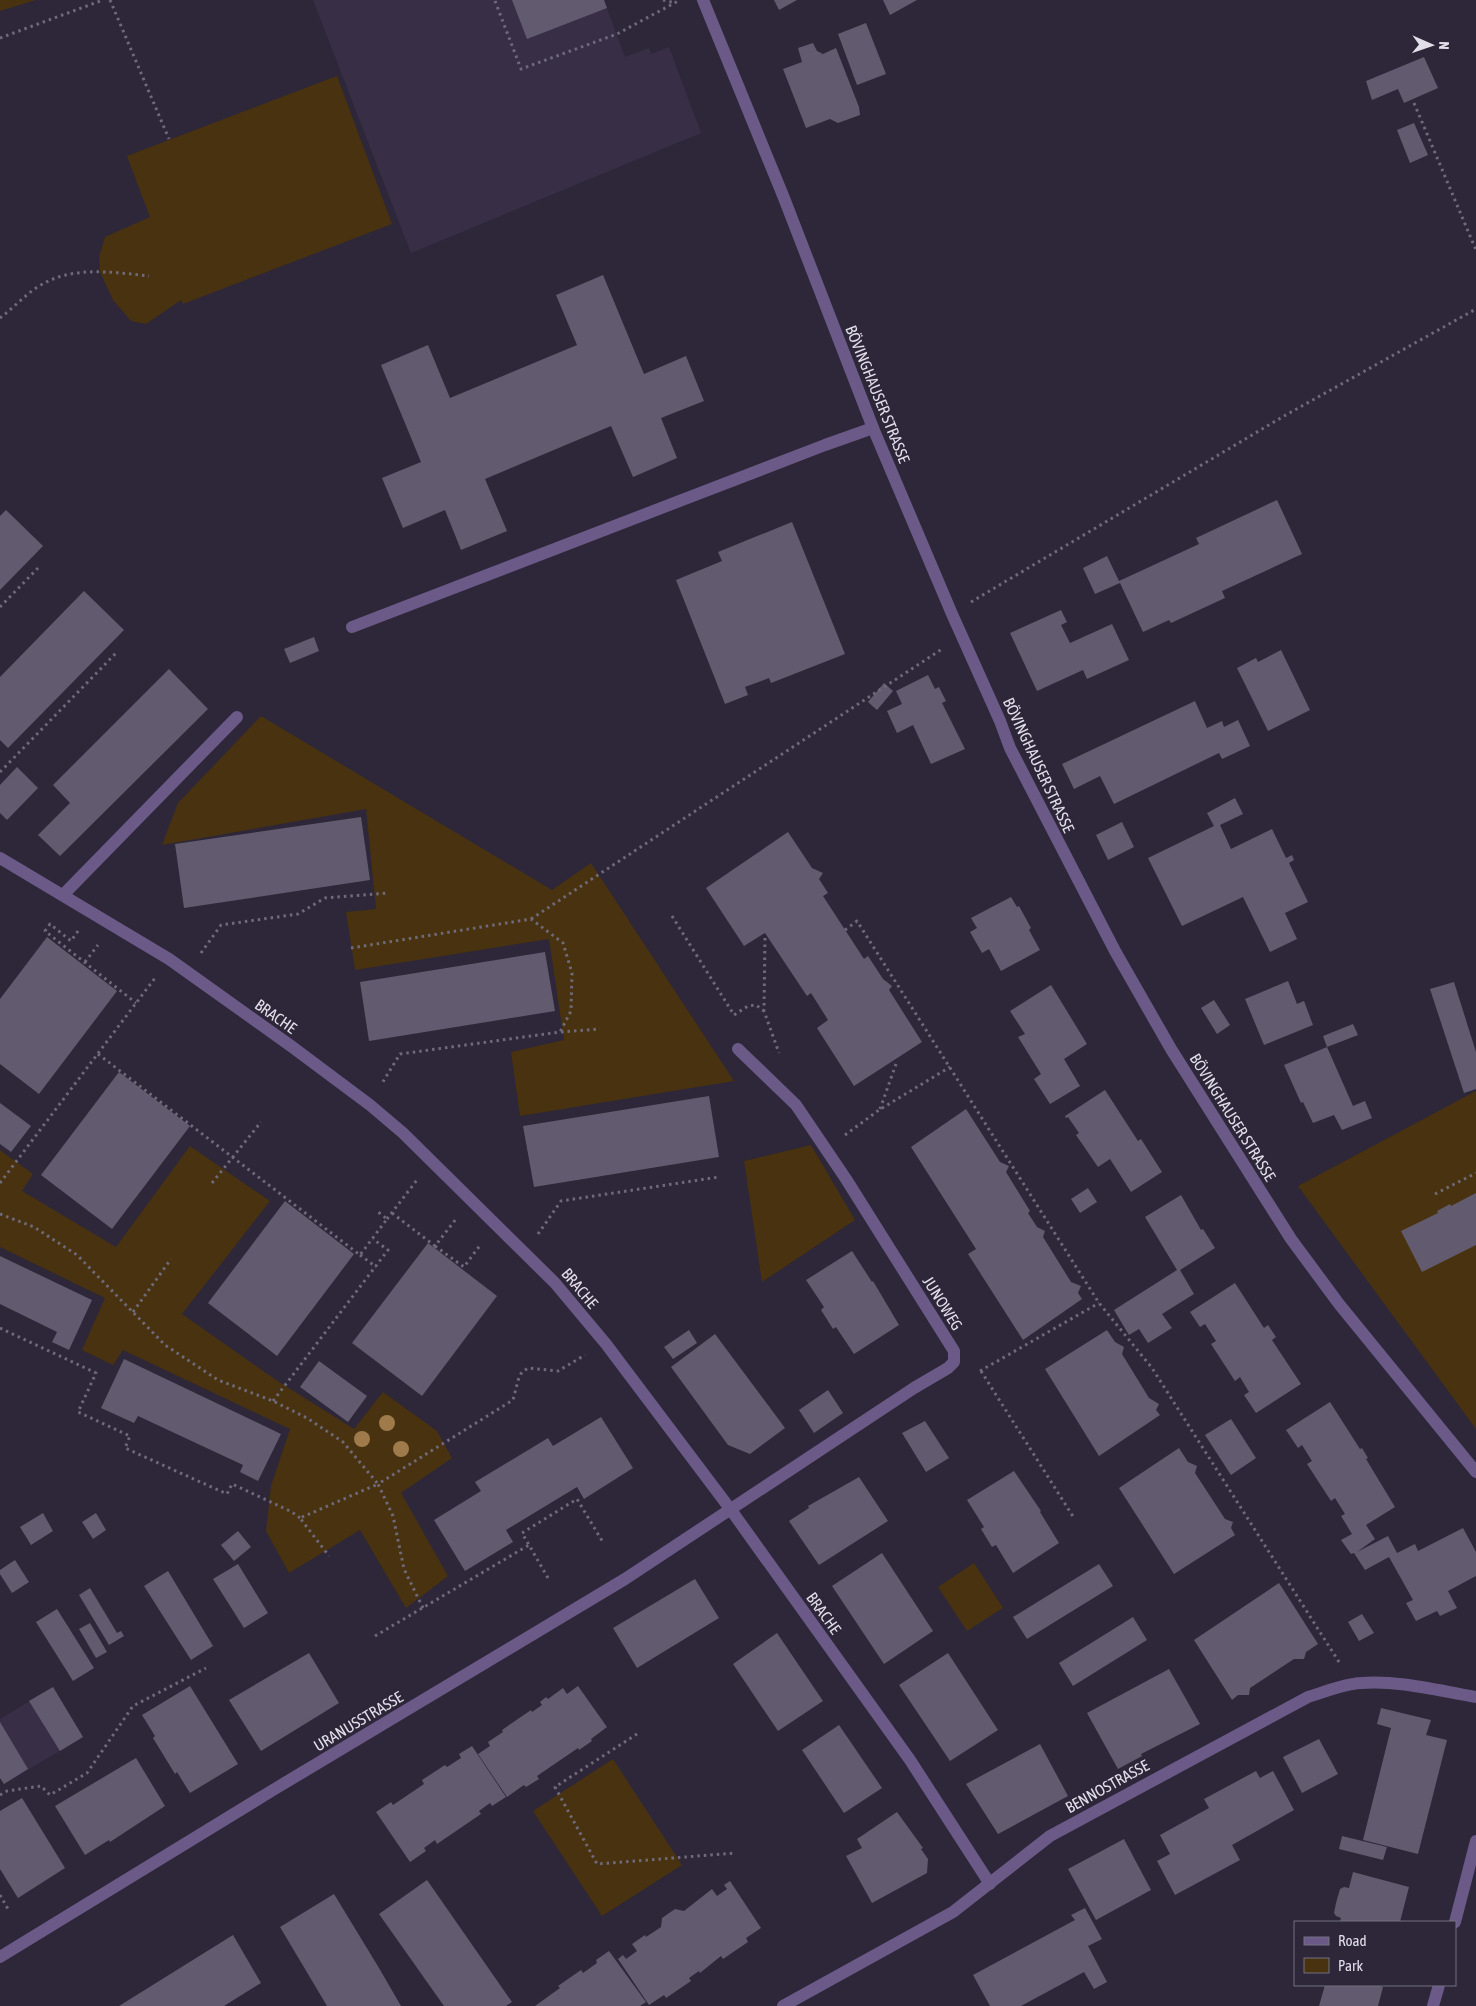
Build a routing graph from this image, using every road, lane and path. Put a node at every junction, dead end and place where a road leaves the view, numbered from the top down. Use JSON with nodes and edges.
{"nodes":[{"id":1,"x":103,"y":0,"type":"edge"},
{"id":2,"x":110,"y":0,"type":"edge"},
{"id":3,"x":663,"y":0,"type":"edge"},
{"id":4,"x":680,"y":0,"type":"edge"},
{"id":5,"x":703,"y":0,"type":"edge"},
{"id":6,"x":495,"y":1,"type":"edge"},
{"id":7,"x":675,"y":3,"type":"junction"},
{"id":8,"x":0,"y":38,"type":"edge"},
{"id":9,"x":1414,"y":103,"type":"dead end"},
{"id":10,"x":169,"y":139,"type":"dead end"},
{"id":11,"x":1476,"y":250,"type":"edge"},
{"id":12,"x":148,"y":276,"type":"dead end"},
{"id":13,"x":1476,"y":309,"type":"edge"},
{"id":14,"x":0,"y":318,"type":"edge"},
{"id":15,"x":873,"y":428,"type":"junction"},
{"id":16,"x":39,"y":567,"type":"dead end"},
{"id":17,"x":0,"y":607,"type":"edge"},
{"id":18,"x":952,"y":614,"type":"junction"},
{"id":19,"x":352,"y":627,"type":"dead end"},
{"id":20,"x":962,"y":636,"type":"junction"},
{"id":21,"x":118,"y":651,"type":"dead end"},
{"id":22,"x":237,"y":717,"type":"dead end"},
{"id":23,"x":0,"y":772,"type":"edge"},
{"id":24,"x":0,"y":858,"type":"edge"},
{"id":25,"x":388,"y":893,"type":"dead end"},
{"id":26,"x":63,"y":895,"type":"junction"},
{"id":27,"x":672,"y":916,"type":"dead end"},
{"id":28,"x":531,"y":918,"type":"junction"},
{"id":29,"x":82,"y":926,"type":"dead end"},
{"id":30,"x":845,"y":930,"type":"dead end"},
{"id":31,"x":765,"y":938,"type":"dead end"},
{"id":32,"x":103,"y":940,"type":"dead end"},
{"id":33,"x":351,"y":948,"type":"dead end"},
{"id":34,"x":169,"y":959,"type":"junction"},
{"id":35,"x":85,"y":962,"type":"junction"},
{"id":36,"x":188,"y":972,"type":"junction"},
{"id":37,"x":136,"y":1003,"type":"junction"},
{"id":38,"x":764,"y":1011,"type":"junction"},
{"id":39,"x":600,"y":1029,"type":"dead end"},
{"id":40,"x":560,"y":1032,"type":"junction"},
{"id":41,"x":738,"y":1049,"type":"dead end"},
{"id":42,"x":98,"y":1054,"type":"junction"},
{"id":43,"x":780,"y":1058,"type":"dead end"},
{"id":44,"x":896,"y":1064,"type":"dead end"},
{"id":45,"x":950,"y":1067,"type":"junction"},
{"id":46,"x":370,"y":1105,"type":"junction"},
{"id":47,"x":879,"y":1110,"type":"junction"},
{"id":48,"x":261,"y":1122,"type":"dead end"},
{"id":49,"x":826,"y":1148,"type":"junction"},
{"id":50,"x":233,"y":1157,"type":"junction"},
{"id":51,"x":1476,"y":1173,"type":"edge"},
{"id":52,"x":719,"y":1177,"type":"dead end"},
{"id":53,"x":419,"y":1178,"type":"dead end"},
{"id":54,"x":0,"y":1183,"type":"edge"},
{"id":55,"x":212,"y":1183,"type":"dead end"},
{"id":56,"x":1435,"y":1194,"type":"dead end"},
{"id":57,"x":377,"y":1211,"type":"dead end"},
{"id":58,"x":392,"y":1213,"type":"junction"},
{"id":59,"x":0,"y":1214,"type":"edge"},
{"id":60,"x":458,"y":1216,"type":"dead end"},
{"id":61,"x":387,"y":1219,"type":"junction"},
{"id":62,"x":537,"y":1235,"type":"dead end"},
{"id":63,"x":373,"y":1238,"type":"junction"},
{"id":64,"x":484,"y":1240,"type":"dead end"},
{"id":65,"x":436,"y":1246,"type":"junction"},
{"id":66,"x":360,"y":1255,"type":"junction"},
{"id":67,"x":171,"y":1259,"type":"dead end"},
{"id":68,"x":376,"y":1267,"type":"junction"},
{"id":69,"x":1100,"y":1303,"type":"junction"},
{"id":70,"x":133,"y":1312,"type":"junction"},
{"id":71,"x":0,"y":1328,"type":"edge"},
{"id":72,"x":590,"y":1352,"type":"dead end"},
{"id":73,"x":954,"y":1362,"type":"junction"},
{"id":74,"x":980,"y":1371,"type":"junction"},
{"id":75,"x":273,"y":1401,"type":"junction"},
{"id":76,"x":1476,"y":1472,"type":"edge"},
{"id":77,"x":378,"y":1484,"type":"junction"},
{"id":78,"x":731,"y":1510,"type":"junction"},
{"id":79,"x":300,"y":1518,"type":"junction"},
{"id":80,"x":1074,"y":1518,"type":"dead end"},
{"id":81,"x":604,"y":1544,"type":"dead end"},
{"id":82,"x":529,"y":1545,"type":"junction"},
{"id":83,"x":329,"y":1556,"type":"dead end"},
{"id":84,"x":548,"y":1578,"type":"dead end"},
{"id":85,"x":423,"y":1608,"type":"junction"},
{"id":86,"x":376,"y":1636,"type":"dead end"},
{"id":87,"x":206,"y":1668,"type":"dead end"},
{"id":88,"x":1344,"y":1686,"type":"junction"},
{"id":89,"x":1476,"y":1697,"type":"edge"},
{"id":90,"x":637,"y":1734,"type":"dead end"},
{"id":91,"x":0,"y":1795,"type":"edge"},
{"id":92,"x":1476,"y":1841,"type":"edge"},
{"id":93,"x":736,"y":1853,"type":"dead end"},
{"id":94,"x":990,"y":1884,"type":"junction"},
{"id":95,"x":0,"y":1895,"type":"edge"},
{"id":96,"x":8,"y":1909,"type":"dead end"},
{"id":97,"x":1455,"y":1921,"type":"edge"},
{"id":98,"x":0,"y":1957,"type":"edge"},
{"id":99,"x":1439,"y":1986,"type":"edge"},
{"id":100,"x":783,"y":2006,"type":"edge"},
{"id":101,"x":1433,"y":2006,"type":"edge"}],
"edges":[{"from":1,"to":8,"type":"path"},
{"from":2,"to":10,"type":"path"},
{"from":3,"to":7,"type":"path"},
{"from":4,"to":7,"type":"path"},
{"from":5,"to":15,"type":"street","name":"BÖVINGHAUSER STRASSE"},
{"from":6,"to":7,"type":"path"},
{"from":9,"to":11,"type":"path"},
{"from":12,"to":14,"type":"path"},
{"from":13,"to":18,"type":"path"},
{"from":15,"to":18,"type":"street","name":"BÖVINGHAUSER STRASSE"},
{"from":15,"to":19,"type":"street"},
{"from":16,"to":17,"type":"path"},
{"from":18,"to":20,"type":"street","name":"BÖVINGHAUSER STRASSE"},
{"from":20,"to":28,"type":"path"},
{"from":20,"to":76,"type":"street","name":"BÖVINGHAUSER STRASSE"},
{"from":21,"to":23,"type":"path"},
{"from":22,"to":26,"type":"street"},
{"from":24,"to":26,"type":"street","name":"BRACHE"},
{"from":25,"to":36,"type":"path"},
{"from":26,"to":34,"type":"street","name":"BRACHE"},
{"from":27,"to":38,"type":"path"},
{"from":28,"to":33,"type":"path"},
{"from":28,"to":40,"type":"path"},
{"from":29,"to":35,"type":"path"},
{"from":30,"to":45,"type":"path"},
{"from":31,"to":38,"type":"path"},
{"from":32,"to":35,"type":"path"},
{"from":34,"to":36,"type":"street","name":"BRACHE"},
{"from":34,"to":37,"type":"path"},
{"from":35,"to":37,"type":"path"},
{"from":36,"to":46,"type":"street","name":"BRACHE"},
{"from":37,"to":42,"type":"path"},
{"from":38,"to":43,"type":"path"},
{"from":39,"to":40,"type":"path"},
{"from":40,"to":46,"type":"path"},
{"from":41,"to":49,"type":"street","name":"JUNOWEG"},
{"from":42,"to":50,"type":"path"},
{"from":42,"to":54,"type":"path"},
{"from":44,"to":47,"type":"path"},
{"from":45,"to":47,"type":"path"},
{"from":45,"to":69,"type":"path"},
{"from":46,"to":78,"type":"street","name":"BRACHE"},
{"from":47,"to":49,"type":"path"},
{"from":48,"to":50,"type":"path"},
{"from":49,"to":73,"type":"street","name":"JUNOWEG"},
{"from":50,"to":55,"type":"path"},
{"from":50,"to":66,"type":"path"},
{"from":51,"to":56,"type":"path"},
{"from":52,"to":62,"type":"path"},
{"from":53,"to":58,"type":"path"},
{"from":57,"to":61,"type":"path"},
{"from":58,"to":61,"type":"path"},
{"from":58,"to":65,"type":"path"},
{"from":59,"to":70,"type":"path"},
{"from":60,"to":65,"type":"path"},
{"from":61,"to":63,"type":"path"},
{"from":63,"to":66,"type":"path"},
{"from":63,"to":68,"type":"path"},
{"from":64,"to":65,"type":"path"},
{"from":66,"to":68,"type":"path"},
{"from":67,"to":70,"type":"path"},
{"from":68,"to":75,"type":"path"},
{"from":69,"to":74,"type":"path"},
{"from":69,"to":88,"type":"path"},
{"from":70,"to":75,"type":"path"},
{"from":71,"to":79,"type":"path"},
{"from":72,"to":77,"type":"path"},
{"from":73,"to":74,"type":"path"},
{"from":73,"to":78,"type":"street"},
{"from":74,"to":80,"type":"path"},
{"from":75,"to":77,"type":"path"},
{"from":77,"to":79,"type":"path"},
{"from":77,"to":85,"type":"path"},
{"from":78,"to":94,"type":"street","name":"BRACHE"},
{"from":78,"to":98,"type":"street","name":"URANUSSTRASSE"},
{"from":79,"to":83,"type":"path"},
{"from":81,"to":82,"type":"path"},
{"from":82,"to":84,"type":"path"},
{"from":82,"to":85,"type":"path"},
{"from":85,"to":86,"type":"path"},
{"from":87,"to":91,"type":"path"},
{"from":88,"to":89,"type":"street","name":"BENNOSTRASSE"},
{"from":88,"to":94,"type":"street","name":"BENNOSTRASSE"},
{"from":90,"to":93,"type":"path"},
{"from":92,"to":97,"type":"street"},
{"from":94,"to":100,"type":"street","name":"BENNOSTRASSE"},
{"from":95,"to":96,"type":"path"},
{"from":99,"to":101,"type":"street"}]}
